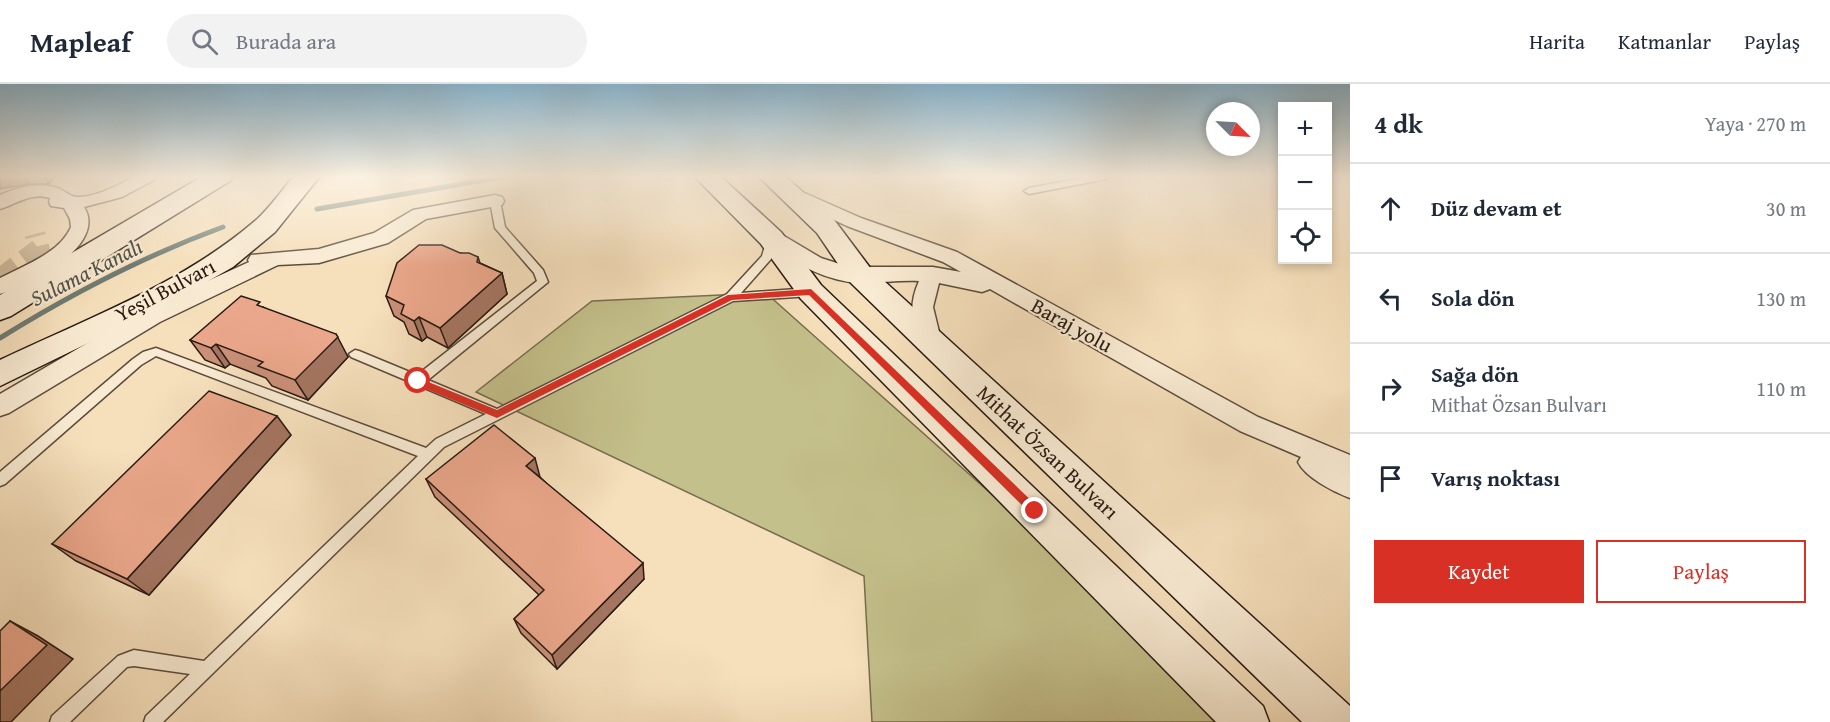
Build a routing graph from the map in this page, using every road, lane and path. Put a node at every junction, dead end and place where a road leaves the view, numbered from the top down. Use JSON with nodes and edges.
{"nodes":[{"id":1,"x":28,"y":206,"type":"edge"},
{"id":2,"x":70,"y":206,"type":"edge"},
{"id":3,"x":171,"y":206,"type":"edge"},
{"id":4,"x":283,"y":206,"type":"edge"},
{"id":5,"x":467,"y":206,"type":"edge"},
{"id":6,"x":496,"y":206,"type":"edge"},
{"id":7,"x":737,"y":206,"type":"edge"},
{"id":8,"x":804,"y":206,"type":"edge"},
{"id":9,"x":819,"y":206,"type":"edge"},
{"id":10,"x":0,"y":214,"type":"edge"},
{"id":11,"x":771,"y":238,"type":"junction"},
{"id":12,"x":223,"y":260,"type":"junction"},
{"id":13,"x":274,"y":260,"type":"junction"},
{"id":14,"x":933,"y":274,"type":"junction"},
{"id":15,"x":861,"y":276,"type":"junction"},
{"id":16,"x":0,"y":287,"type":"edge"},
{"id":17,"x":811,"y":292,"type":"junction"},
{"id":18,"x":731,"y":297,"type":"junction"},
{"id":19,"x":1035,"y":304,"type":"junction"},
{"id":20,"x":0,"y":309,"type":"edge"},
{"id":21,"x":930,"y":340,"type":"junction"},
{"id":22,"x":355,"y":354,"type":"dead end"},
{"id":23,"x":0,"y":374,"type":"edge"},
{"id":24,"x":418,"y":381,"type":"junction"},
{"id":25,"x":0,"y":406,"type":"edge"},
{"id":26,"x":497,"y":414,"type":"junction"},
{"id":27,"x":1249,"y":424,"type":"junction"},
{"id":28,"x":428,"y":454,"type":"junction"},
{"id":29,"x":1350,"y":466,"type":"edge"},
{"id":30,"x":0,"y":480,"type":"edge"},
{"id":31,"x":1350,"y":486,"type":"edge"},
{"id":32,"x":206,"y":669,"type":"junction"},
{"id":33,"x":57,"y":722,"type":"edge"},
{"id":34,"x":152,"y":722,"type":"edge"},
{"id":35,"x":1247,"y":722,"type":"edge"},
{"id":36,"x":1334,"y":722,"type":"edge"}],
"edges":[{"from":1,"to":10,"type":"street"},
{"from":2,"to":16,"type":"street"},
{"from":3,"to":20,"type":"main road"},
{"from":4,"to":12,"type":"main road","name":"Yeşil Bulvarı"},
{"from":5,"to":13,"type":"street"},
{"from":6,"to":24,"type":"lane"},
{"from":7,"to":11,"type":"main road"},
{"from":8,"to":15,"type":"main road","name":"Mithat Özsan Bulvarı"},
{"from":9,"to":19,"type":"street","name":"Baraj yolu"},
{"from":11,"to":15,"type":"street"},
{"from":11,"to":17,"type":"main road"},
{"from":11,"to":18,"type":"lane"},
{"from":12,"to":13,"type":"street"},
{"from":12,"to":23,"type":"main road","name":"Yeşil Bulvarı"},
{"from":13,"to":25,"type":"street"},
{"from":14,"to":15,"type":"street"},
{"from":14,"to":19,"type":"street"},
{"from":14,"to":21,"type":"street"},
{"from":15,"to":21,"type":"main road","name":"Mithat Özsan Bulvarı"},
{"from":17,"to":18,"type":"lane"},
{"from":17,"to":35,"type":"main road"},
{"from":18,"to":26,"type":"lane"},
{"from":19,"to":27,"type":"street","name":"Baraj yolu"},
{"from":21,"to":36,"type":"main road","name":"Mithat Özsan Bulvarı"},
{"from":22,"to":24,"type":"lane"},
{"from":24,"to":26,"type":"lane"},
{"from":26,"to":28,"type":"lane"},
{"from":27,"to":29,"type":"street","name":"Baraj yolu"},
{"from":27,"to":31,"type":"street"},
{"from":28,"to":30,"type":"lane"},
{"from":28,"to":32,"type":"lane"},
{"from":32,"to":33,"type":"lane"},
{"from":32,"to":34,"type":"lane"}]}
